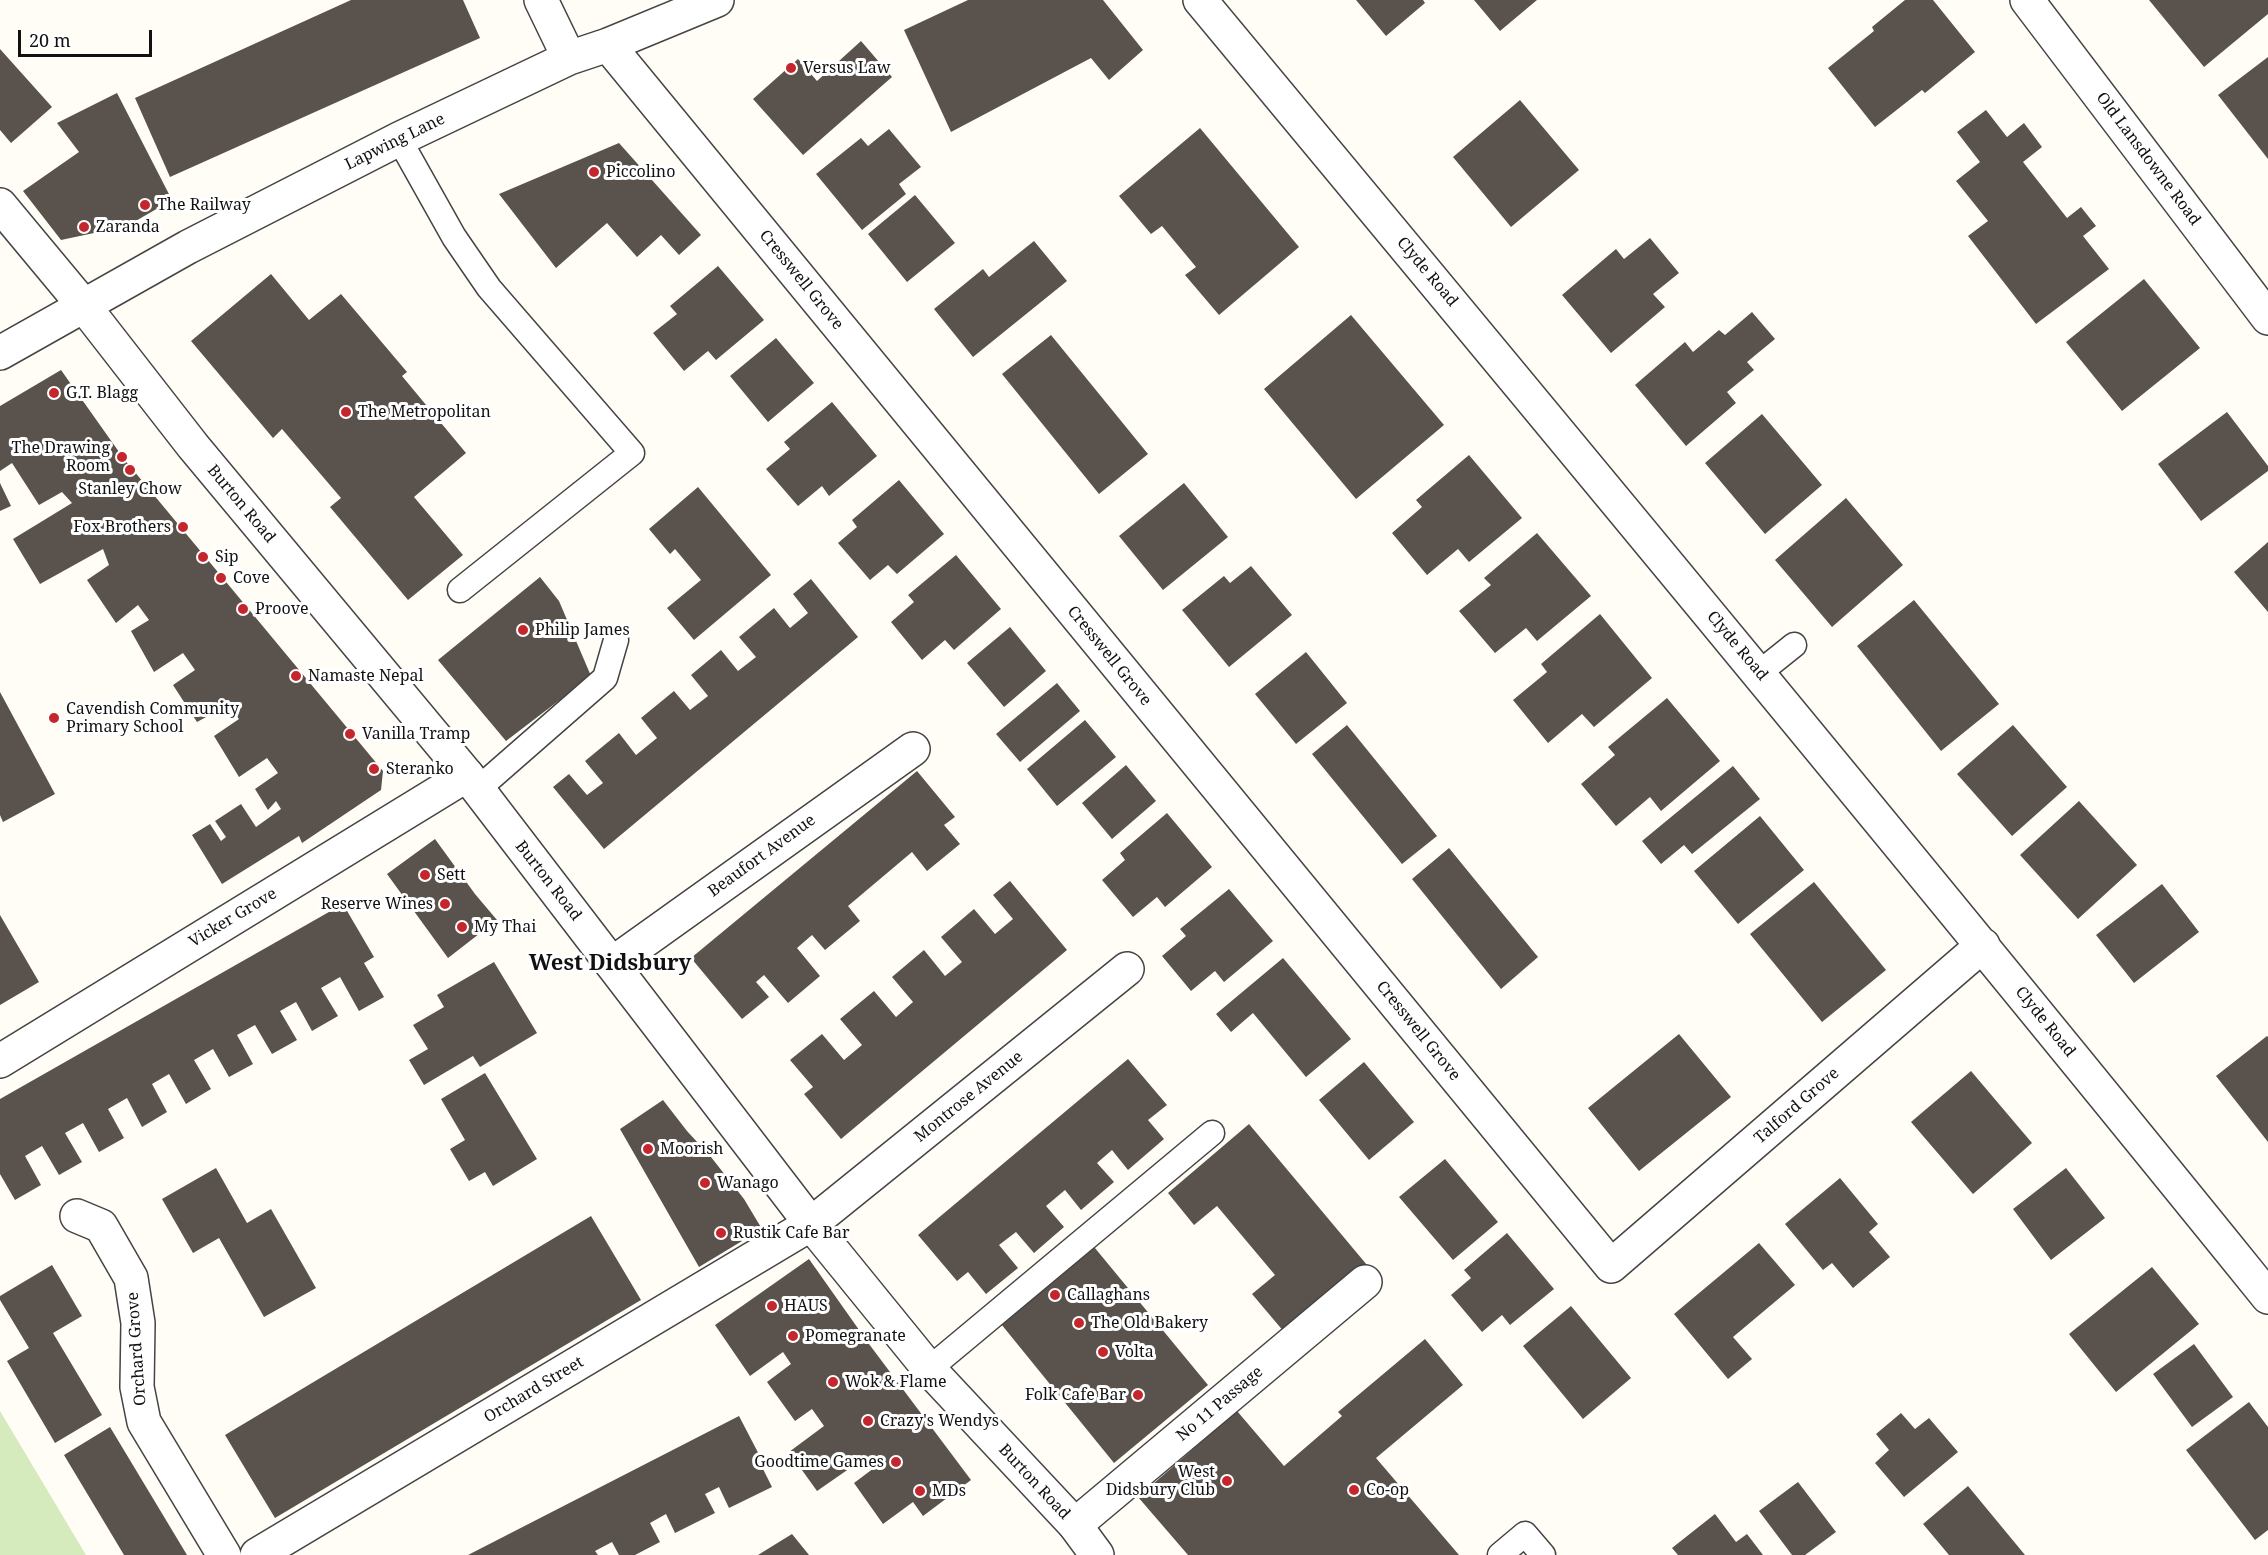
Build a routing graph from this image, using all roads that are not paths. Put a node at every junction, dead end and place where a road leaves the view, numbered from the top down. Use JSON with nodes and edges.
{"nodes":[{"id":1,"x":541,"y":0,"type":"edge"},
{"id":2,"x":717,"y":0,"type":"edge"},
{"id":3,"x":1200,"y":0,"type":"edge"},
{"id":4,"x":2027,"y":0,"type":"edge"},
{"id":5,"x":608,"y":45,"type":"junction"},
{"id":6,"x":568,"y":58,"type":"junction"},
{"id":7,"x":399,"y":139,"type":"junction"},
{"id":8,"x":0,"y":206,"type":"edge"},
{"id":9,"x":84,"y":306,"type":"junction"},
{"id":10,"x":2268,"y":318,"type":"edge"},
{"id":11,"x":0,"y":353,"type":"edge"},
{"id":12,"x":460,"y":590,"type":"dead end"},
{"id":13,"x":616,"y":640,"type":"dead end"},
{"id":14,"x":1794,"y":645,"type":"dead end"},
{"id":15,"x":1759,"y":673,"type":"junction"},
{"id":16,"x":913,"y":748,"type":"dead end"},
{"id":17,"x":472,"y":782,"type":"junction"},
{"id":18,"x":1983,"y":945,"type":"junction"},
{"id":19,"x":612,"y":964,"type":"junction"},
{"id":20,"x":1127,"y":969,"type":"dead end"},
{"id":21,"x":0,"y":1061,"type":"edge"},
{"id":22,"x":1212,"y":1133,"type":"dead end"},
{"id":23,"x":76,"y":1216,"type":"dead end"},
{"id":24,"x":811,"y":1224,"type":"junction"},
{"id":25,"x":1611,"y":1266,"type":"joint"},
{"id":26,"x":1365,"y":1282,"type":"dead end"},
{"id":27,"x":2268,"y":1298,"type":"edge"},
{"id":28,"x":929,"y":1369,"type":"junction"},
{"id":29,"x":1075,"y":1525,"type":"junction"},
{"id":30,"x":224,"y":1555,"type":"edge"},
{"id":31,"x":257,"y":1555,"type":"edge"},
{"id":32,"x":1097,"y":1555,"type":"edge"},
{"id":33,"x":1500,"y":1555,"type":"edge"},
{"id":34,"x":1543,"y":1555,"type":"edge"}],
"edges":[{"from":1,"to":6,"type":"street"},
{"from":2,"to":5,"type":"street","name":"Lapwing Lane"},
{"from":3,"to":15,"type":"street","name":"Clyde Road"},
{"from":4,"to":10,"type":"street","name":"Old Lansdowne Road"},
{"from":5,"to":6,"type":"street","name":"Lapwing Lane"},
{"from":5,"to":25,"type":"street","name":"Cresswell Grove"},
{"from":6,"to":7,"type":"street","name":"Lapwing Lane"},
{"from":7,"to":9,"type":"street","name":"Lapwing Lane"},
{"from":7,"to":12,"type":"lane"},
{"from":8,"to":9,"type":"street","name":"Burton Road"},
{"from":9,"to":11,"type":"street","name":"Lapwing Lane"},
{"from":9,"to":17,"type":"street","name":"Burton Road"},
{"from":13,"to":17,"type":"lane"},
{"from":14,"to":15,"type":"lane"},
{"from":15,"to":18,"type":"street","name":"Clyde Road"},
{"from":16,"to":19,"type":"street","name":"Beaufort Avenue"},
{"from":17,"to":19,"type":"street","name":"Burton Road"},
{"from":17,"to":21,"type":"street","name":"Vicker Grove"},
{"from":18,"to":25,"type":"street","name":"Talford Grove"},
{"from":18,"to":27,"type":"street","name":"Clyde Road"},
{"from":19,"to":24,"type":"street","name":"Burton Road"},
{"from":20,"to":24,"type":"street","name":"Montrose Avenue"},
{"from":22,"to":28,"type":"lane"},
{"from":23,"to":30,"type":"street","name":"Orchard Grove"},
{"from":24,"to":28,"type":"street","name":"Burton Road"},
{"from":24,"to":31,"type":"street","name":"Orchard Street"},
{"from":26,"to":29,"type":"street","name":"No 11 Passage"},
{"from":28,"to":29,"type":"street","name":"Burton Road"},
{"from":29,"to":32,"type":"street","name":"Burton Road"},
{"from":33,"to":34,"type":"lane"}]}
